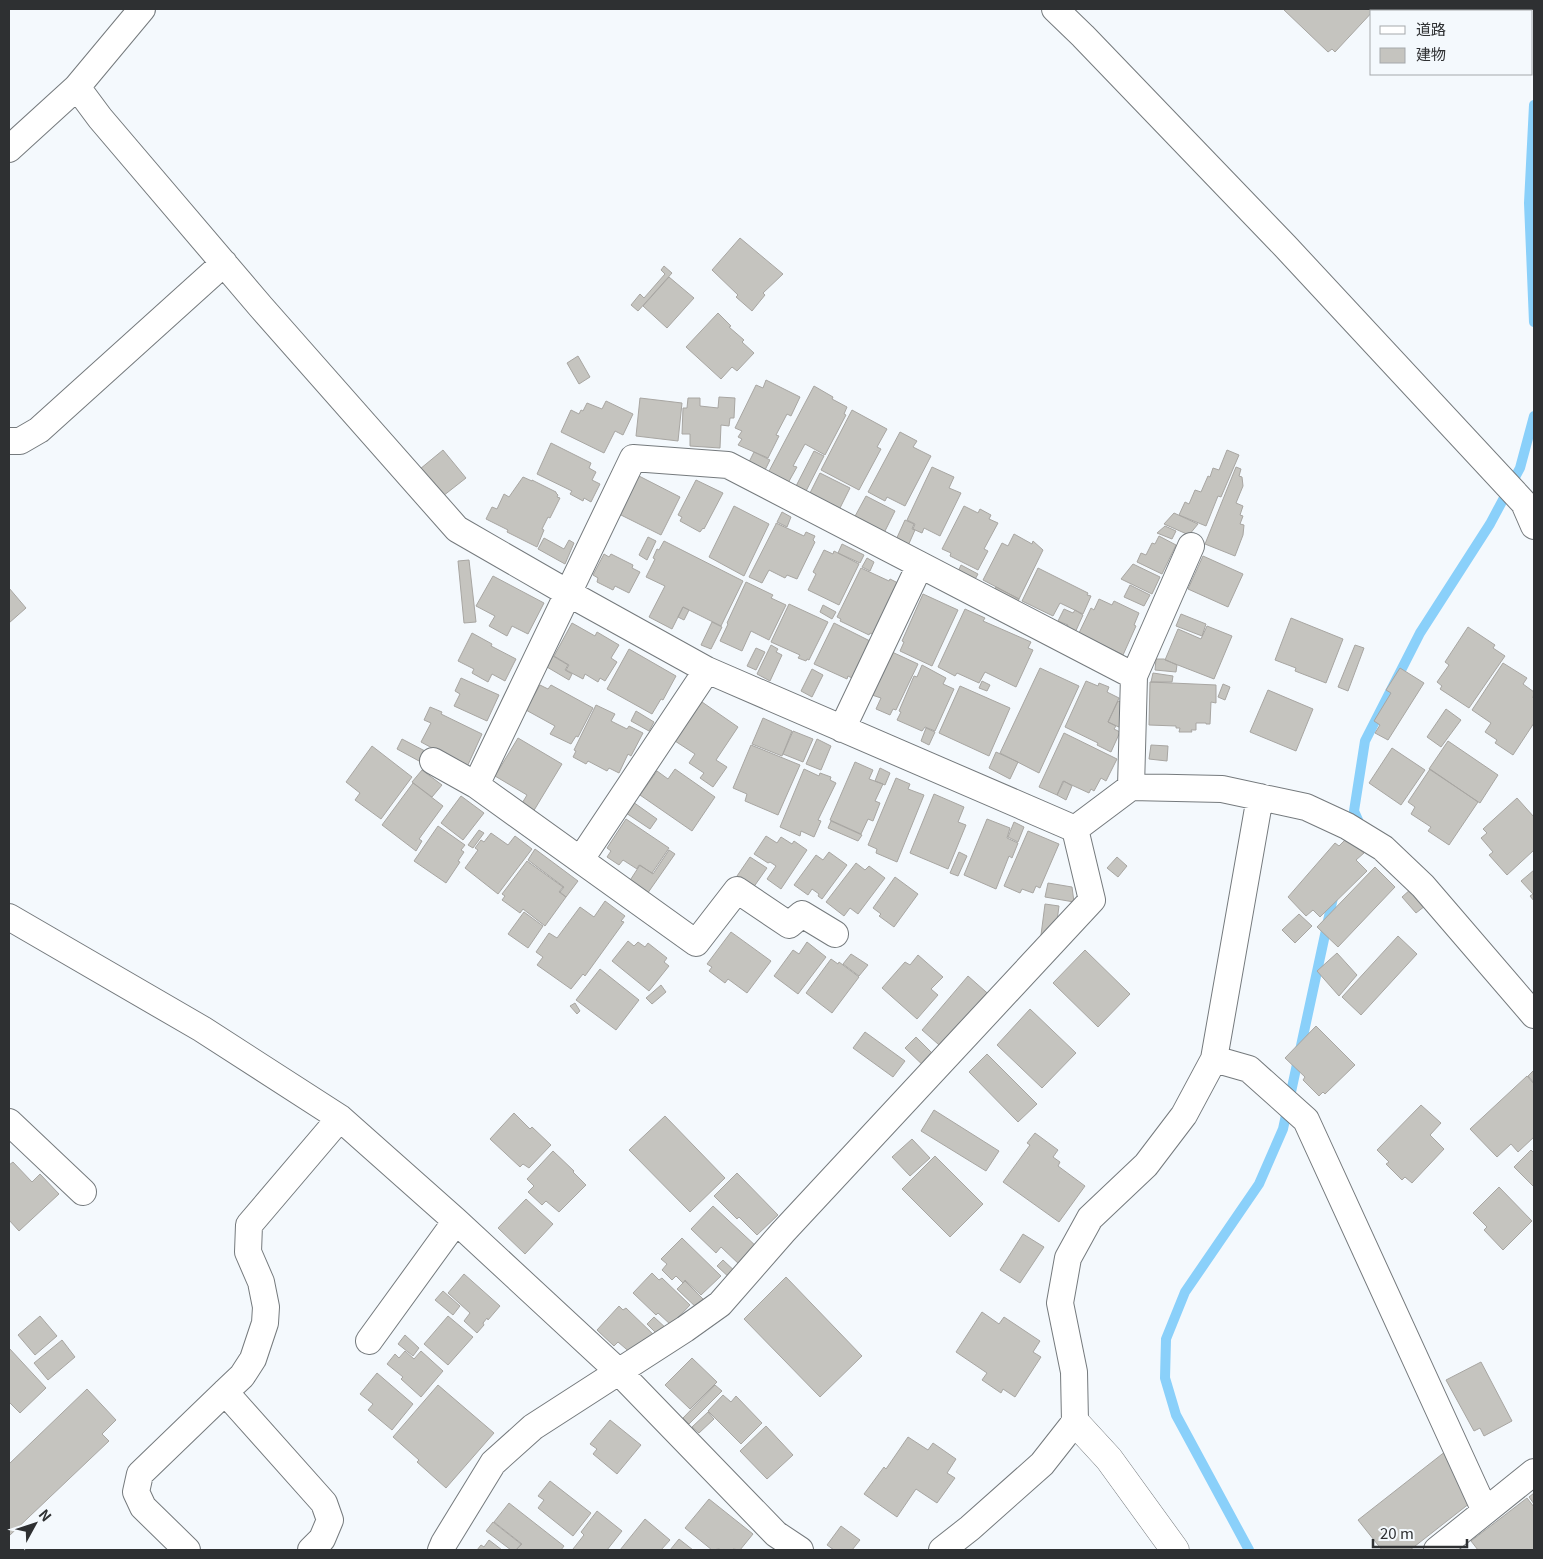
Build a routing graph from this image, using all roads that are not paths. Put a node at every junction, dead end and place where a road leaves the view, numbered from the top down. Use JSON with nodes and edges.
{"nodes":[{"id":1,"x":142,"y":9,"type":"edge"},
{"id":2,"x":1054,"y":9,"type":"edge"},
{"id":3,"x":77,"y":87,"type":"junction"},
{"id":4,"x":9,"y":149,"type":"edge"},
{"id":5,"x":224,"y":263,"type":"junction"},
{"id":6,"x":9,"y":441,"type":"edge"},
{"id":7,"x":1534,"y":526,"type":"edge"},
{"id":8,"x":1191,"y":546,"type":"dead end"},
{"id":9,"x":920,"y":565,"type":"junction"},
{"id":10,"x":568,"y":593,"type":"junction"},
{"id":11,"x":707,"y":670,"type":"junction"},
{"id":12,"x":1134,"y":676,"type":"junction"},
{"id":13,"x":842,"y":729,"type":"junction"},
{"id":14,"x":433,"y":761,"type":"dead end"},
{"id":15,"x":476,"y":785,"type":"junction"},
{"id":16,"x":1130,"y":788,"type":"junction"},
{"id":17,"x":1260,"y":797,"type":"junction"},
{"id":18,"x":1075,"y":829,"type":"junction"},
{"id":19,"x":580,"y":859,"type":"junction"},
{"id":20,"x":9,"y":917,"type":"edge"},
{"id":21,"x":834,"y":934,"type":"dead end"},
{"id":22,"x":1534,"y":1015,"type":"edge"},
{"id":23,"x":1214,"y":1059,"type":"junction"},
{"id":24,"x":340,"y":1118,"type":"junction"},
{"id":25,"x":9,"y":1122,"type":"edge"},
{"id":26,"x":83,"y":1192,"type":"dead end"},
{"id":27,"x":456,"y":1221,"type":"junction"},
{"id":28,"x":368,"y":1341,"type":"dead end"},
{"id":29,"x":619,"y":1372,"type":"junction"},
{"id":30,"x":225,"y":1392,"type":"junction"},
{"id":31,"x":1075,"y":1422,"type":"junction"},
{"id":32,"x":1534,"y":1472,"type":"edge"},
{"id":33,"x":1485,"y":1511,"type":"junction"},
{"id":34,"x":770,"y":1542,"type":"edge"},
{"id":35,"x":187,"y":1550,"type":"edge"},
{"id":36,"x":311,"y":1550,"type":"edge"},
{"id":37,"x":441,"y":1550,"type":"edge"},
{"id":38,"x":800,"y":1550,"type":"edge"},
{"id":39,"x":942,"y":1550,"type":"edge"},
{"id":40,"x":1175,"y":1550,"type":"edge"},
{"id":41,"x":1437,"y":1550,"type":"edge"}],
"edges":[{"from":1,"to":3,"type":"street"},
{"from":2,"to":7,"type":"street"},
{"from":3,"to":4,"type":"street"},
{"from":3,"to":5,"type":"street"},
{"from":5,"to":6,"type":"street"},
{"from":5,"to":10,"type":"street"},
{"from":8,"to":12,"type":"street"},
{"from":9,"to":10,"type":"street"},
{"from":9,"to":12,"type":"street"},
{"from":9,"to":13,"type":"street"},
{"from":10,"to":11,"type":"street"},
{"from":10,"to":15,"type":"street"},
{"from":11,"to":13,"type":"street"},
{"from":11,"to":19,"type":"street"},
{"from":12,"to":16,"type":"street"},
{"from":13,"to":18,"type":"street"},
{"from":14,"to":15,"type":"street"},
{"from":15,"to":19,"type":"street"},
{"from":16,"to":17,"type":"street"},
{"from":16,"to":18,"type":"street"},
{"from":17,"to":22,"type":"street"},
{"from":17,"to":23,"type":"street"},
{"from":18,"to":29,"type":"street"},
{"from":19,"to":21,"type":"street"},
{"from":20,"to":24,"type":"street"},
{"from":23,"to":31,"type":"street"},
{"from":23,"to":33,"type":"street"},
{"from":24,"to":27,"type":"street"},
{"from":24,"to":30,"type":"street"},
{"from":25,"to":26,"type":"street"},
{"from":27,"to":28,"type":"street"},
{"from":27,"to":29,"type":"street"},
{"from":29,"to":34,"type":"street"},
{"from":29,"to":37,"type":"street"},
{"from":30,"to":35,"type":"street"},
{"from":30,"to":36,"type":"street"},
{"from":31,"to":39,"type":"street"},
{"from":31,"to":40,"type":"street"},
{"from":32,"to":33,"type":"street"},
{"from":33,"to":41,"type":"street"},
{"from":34,"to":38,"type":"street"}]}
